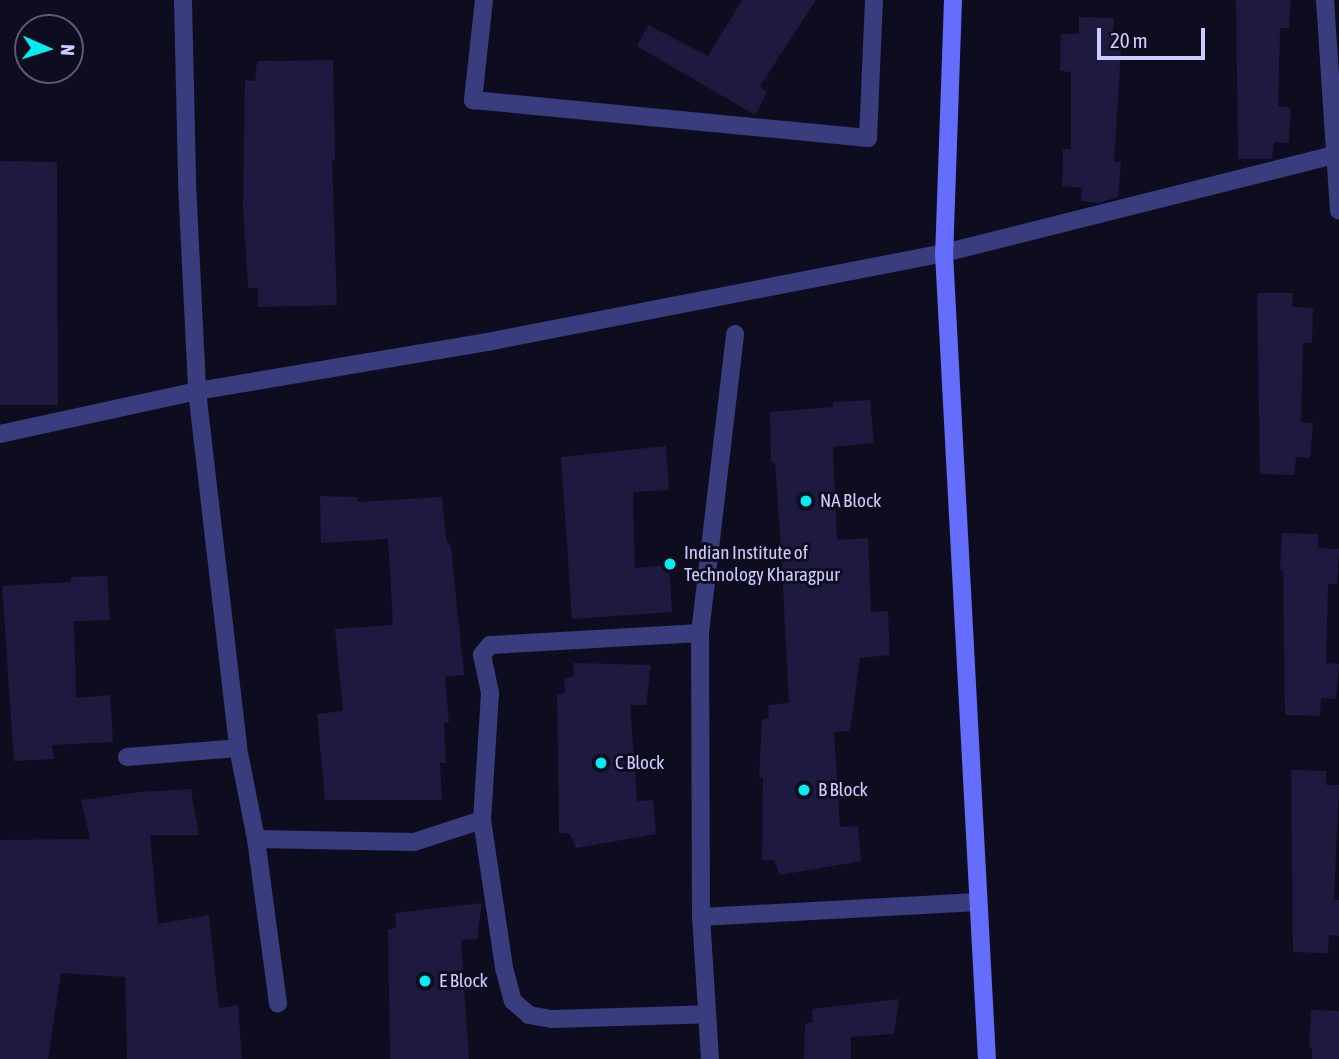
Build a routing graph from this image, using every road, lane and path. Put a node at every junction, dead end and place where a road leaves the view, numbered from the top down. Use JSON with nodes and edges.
{"nodes":[{"id":1,"x":183,"y":0,"type":"edge"},
{"id":2,"x":484,"y":0,"type":"edge"},
{"id":3,"x":874,"y":0,"type":"edge"},
{"id":4,"x":953,"y":0,"type":"edge"},
{"id":5,"x":1325,"y":0,"type":"edge"},
{"id":6,"x":1334,"y":155,"type":"junction"},
{"id":7,"x":1339,"y":211,"type":"edge"},
{"id":8,"x":944,"y":253,"type":"junction"},
{"id":9,"x":735,"y":334,"type":"dead end"},
{"id":10,"x":197,"y":391,"type":"junction"},
{"id":11,"x":0,"y":434,"type":"edge"},
{"id":12,"x":700,"y":633,"type":"junction"},
{"id":13,"x":238,"y":748,"type":"junction"},
{"id":14,"x":127,"y":757,"type":"dead end"},
{"id":15,"x":482,"y":820,"type":"junction"},
{"id":16,"x":256,"y":839,"type":"junction"},
{"id":17,"x":978,"y":902,"type":"junction"},
{"id":18,"x":701,"y":918,"type":"junction"},
{"id":19,"x":278,"y":1004,"type":"dead end"},
{"id":20,"x":707,"y":1014,"type":"junction"},
{"id":21,"x":710,"y":1059,"type":"edge"},
{"id":22,"x":987,"y":1059,"type":"edge"}],
"edges":[{"from":1,"to":10,"type":"street"},
{"from":2,"to":3,"type":"street"},
{"from":4,"to":8,"type":"street"},
{"from":5,"to":6,"type":"street"},
{"from":6,"to":7,"type":"street"},
{"from":6,"to":8,"type":"street"},
{"from":8,"to":10,"type":"street"},
{"from":8,"to":17,"type":"street"},
{"from":9,"to":12,"type":"street"},
{"from":10,"to":11,"type":"street"},
{"from":10,"to":13,"type":"street"},
{"from":12,"to":15,"type":"street"},
{"from":12,"to":18,"type":"street"},
{"from":13,"to":14,"type":"street"},
{"from":13,"to":16,"type":"street"},
{"from":15,"to":16,"type":"street"},
{"from":15,"to":20,"type":"street"},
{"from":16,"to":19,"type":"street"},
{"from":17,"to":18,"type":"street"},
{"from":17,"to":22,"type":"street"},
{"from":18,"to":20,"type":"street"},
{"from":20,"to":21,"type":"street"}]}
